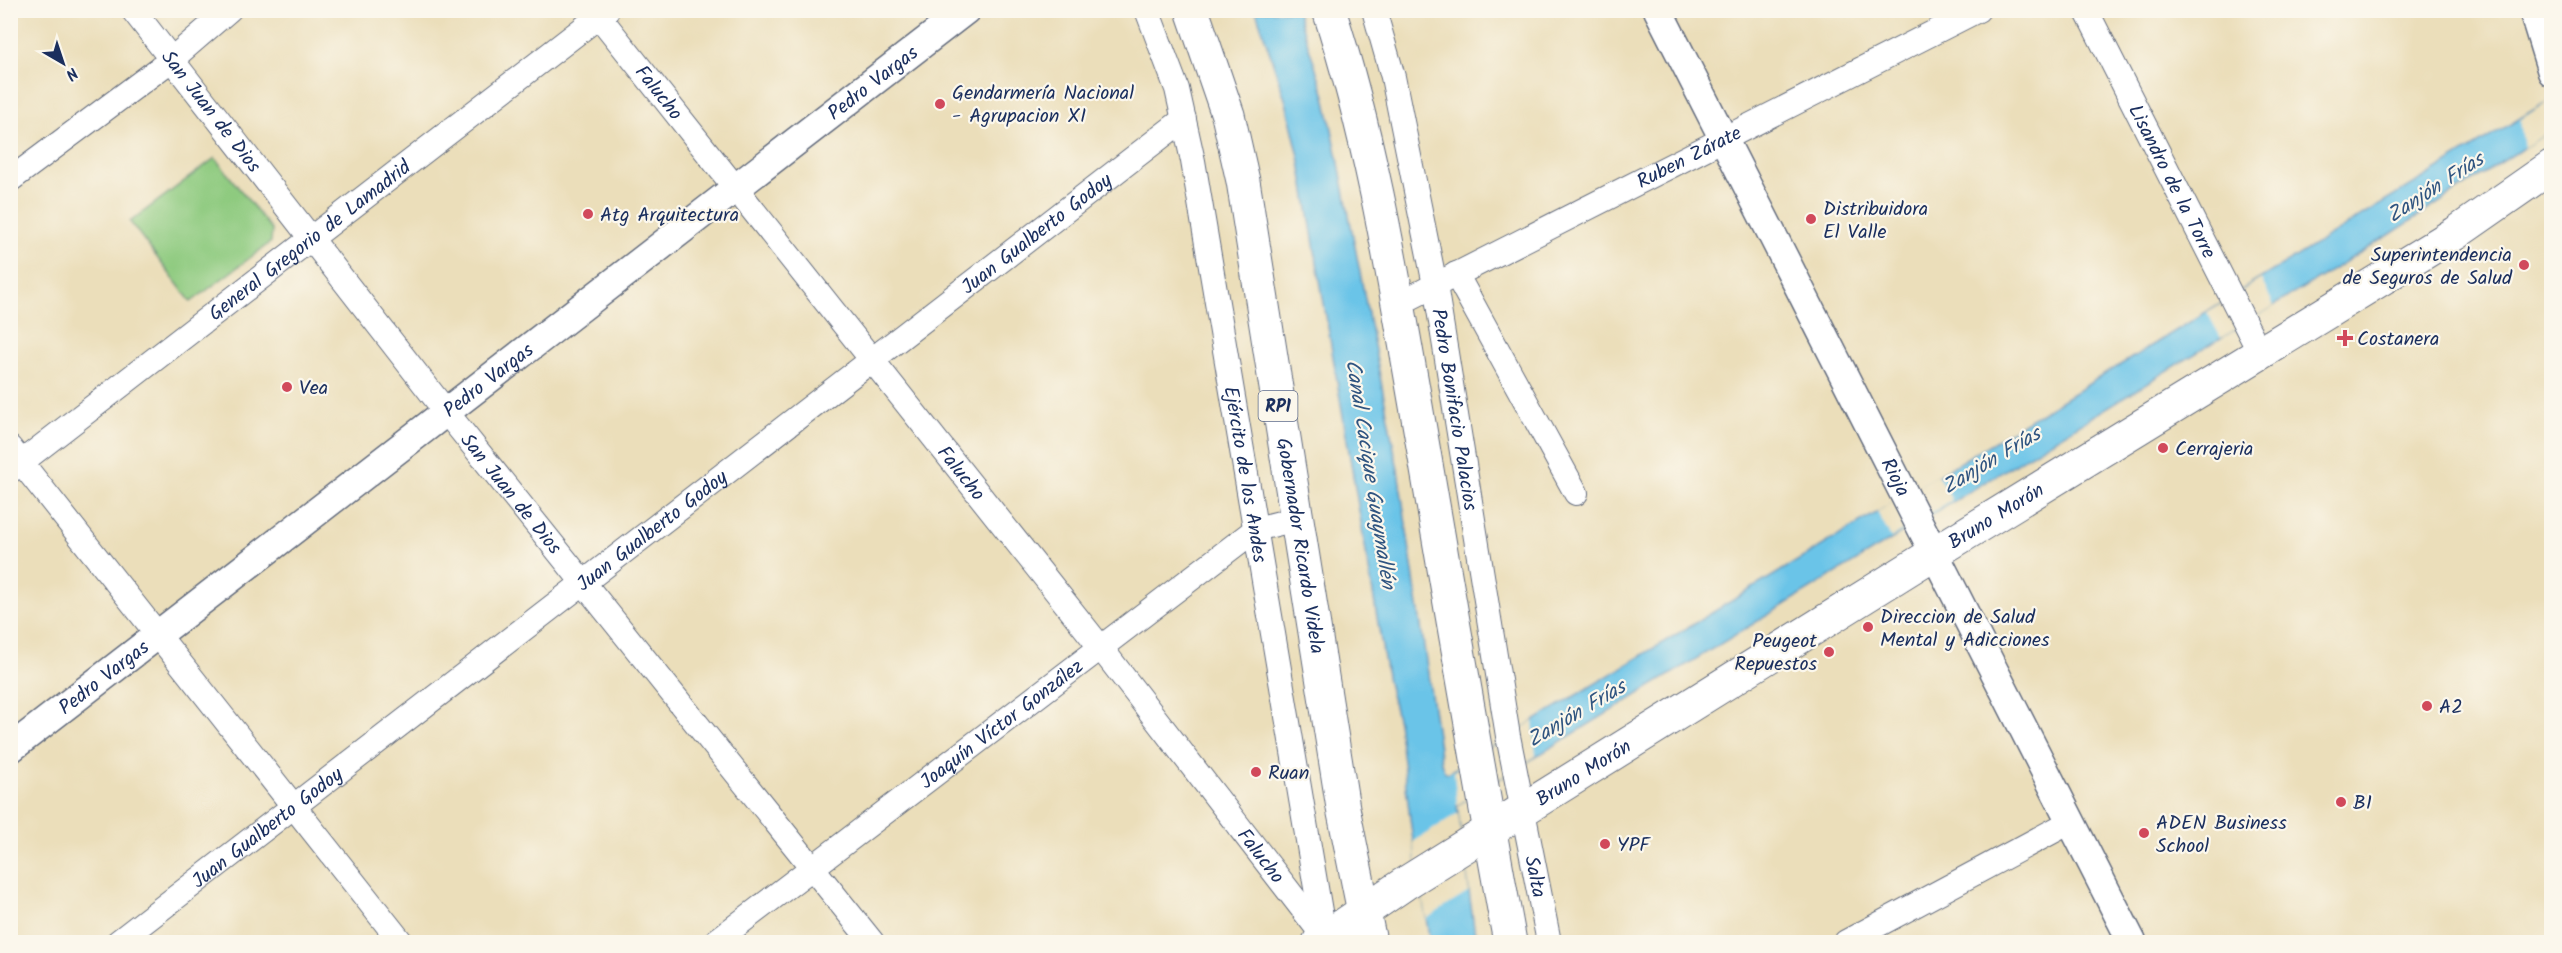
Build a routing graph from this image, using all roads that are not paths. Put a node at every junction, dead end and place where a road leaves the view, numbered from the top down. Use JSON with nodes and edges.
{"nodes":[{"id":1,"x":133,"y":10,"type":"edge"},
{"id":2,"x":229,"y":10,"type":"edge"},
{"id":3,"x":966,"y":10,"type":"edge"},
{"id":4,"x":1147,"y":10,"type":"edge"},
{"id":5,"x":1192,"y":10,"type":"edge"},
{"id":6,"x":1329,"y":10,"type":"edge"},
{"id":7,"x":1374,"y":10,"type":"edge"},
{"id":8,"x":1658,"y":10,"type":"edge"},
{"id":9,"x":1978,"y":10,"type":"edge"},
{"id":10,"x":2086,"y":10,"type":"edge"},
{"id":11,"x":2533,"y":10,"type":"edge"},
{"id":12,"x":600,"y":13,"type":"edge"},
{"id":13,"x":171,"y":60,"type":"junction"},
{"id":14,"x":2552,"y":72,"type":"edge"},
{"id":15,"x":1185,"y":119,"type":"junction"},
{"id":16,"x":1723,"y":139,"type":"junction"},
{"id":17,"x":2552,"y":166,"type":"edge"},
{"id":18,"x":10,"y":180,"type":"edge"},
{"id":19,"x":735,"y":190,"type":"junction"},
{"id":20,"x":311,"y":240,"type":"junction"},
{"id":21,"x":1446,"y":279,"type":"junction"},
{"id":22,"x":1398,"y":304,"type":"junction"},
{"id":23,"x":2260,"y":353,"type":"junction"},
{"id":24,"x":871,"y":361,"type":"junction"},
{"id":25,"x":447,"y":413,"type":"junction"},
{"id":26,"x":14,"y":460,"type":"edge"},
{"id":27,"x":1576,"y":493,"type":"dead end"},
{"id":28,"x":1296,"y":519,"type":"junction"},
{"id":29,"x":1256,"y":529,"type":"junction"},
{"id":30,"x":1936,"y":552,"type":"junction"},
{"id":31,"x":585,"y":583,"type":"junction"},
{"id":32,"x":158,"y":635,"type":"junction"},
{"id":33,"x":1101,"y":648,"type":"junction"},
{"id":34,"x":10,"y":749,"type":"edge"},
{"id":35,"x":293,"y":807,"type":"junction"},
{"id":36,"x":1521,"y":812,"type":"junction"},
{"id":37,"x":2072,"y":822,"type":"junction"},
{"id":38,"x":1452,"y":855,"type":"junction"},
{"id":39,"x":813,"y":868,"type":"junction"},
{"id":40,"x":1363,"y":911,"type":"junction"},
{"id":41,"x":1323,"y":941,"type":"edge"},
{"id":42,"x":118,"y":942,"type":"edge"},
{"id":43,"x":401,"y":942,"type":"edge"},
{"id":44,"x":715,"y":942,"type":"edge"},
{"id":45,"x":872,"y":942,"type":"edge"},
{"id":46,"x":1370,"y":942,"type":"edge"},
{"id":47,"x":1510,"y":942,"type":"edge"},
{"id":48,"x":1549,"y":942,"type":"edge"},
{"id":49,"x":1846,"y":942,"type":"edge"},
{"id":50,"x":2132,"y":942,"type":"edge"}],
"edges":[{"from":1,"to":13,"type":"street","name":"San Juan de Dios"},
{"from":2,"to":13,"type":"street"},
{"from":3,"to":19,"type":"street","name":"Pedro Vargas"},
{"from":4,"to":15,"type":"street","name":"Ejército de los Andes"},
{"from":5,"to":28,"type":"main road","name":"Gobernador Ricardo Videla","number":"RP1"},
{"from":6,"to":22,"type":"main road"},
{"from":7,"to":21,"type":"street","name":"Pedro Bonifacio Palacios"},
{"from":8,"to":16,"type":"street","name":"Rioja"},
{"from":9,"to":16,"type":"street","name":"Ruben Zárate"},
{"from":10,"to":23,"type":"street","name":"Lisandro de la Torre"},
{"from":11,"to":14,"type":"street"},
{"from":12,"to":19,"type":"street","name":"Falucho"},
{"from":12,"to":20,"type":"street","name":"General Gregorio de Lamadrid"},
{"from":13,"to":18,"type":"street"},
{"from":13,"to":20,"type":"street","name":"San Juan de Dios"},
{"from":15,"to":24,"type":"street","name":"Juan Gualberto Godoy"},
{"from":15,"to":29,"type":"street","name":"Ejército de los Andes"},
{"from":16,"to":21,"type":"street","name":"Ruben Zárate"},
{"from":16,"to":30,"type":"street","name":"Rioja"},
{"from":17,"to":23,"type":"main road","name":"Bruno Morón"},
{"from":19,"to":24,"type":"street","name":"Falucho"},
{"from":19,"to":25,"type":"street","name":"Pedro Vargas"},
{"from":20,"to":25,"type":"street","name":"San Juan de Dios"},
{"from":20,"to":26,"type":"street","name":"General Gregorio de Lamadrid"},
{"from":21,"to":22,"type":"street","name":"Ruben Zárate"},
{"from":21,"to":27,"type":"street"},
{"from":21,"to":36,"type":"street","name":"Pedro Bonifacio Palacios"},
{"from":22,"to":38,"type":"main road"},
{"from":23,"to":30,"type":"main road","name":"Bruno Morón"},
{"from":24,"to":31,"type":"street","name":"Juan Gualberto Godoy"},
{"from":24,"to":33,"type":"street","name":"Falucho"},
{"from":25,"to":31,"type":"street","name":"San Juan de Dios"},
{"from":25,"to":32,"type":"street","name":"Pedro Vargas"},
{"from":26,"to":32,"type":"street"},
{"from":28,"to":29,"type":"street","name":"Joaquín Víctor González"},
{"from":28,"to":40,"type":"main road","name":"Gobernador Ricardo Videla","number":"RP1"},
{"from":29,"to":33,"type":"street","name":"Joaquín Víctor González"},
{"from":29,"to":41,"type":"street","name":"Ejército de los Andes"},
{"from":30,"to":36,"type":"main road","name":"Bruno Morón"},
{"from":30,"to":37,"type":"street","name":"Rioja"},
{"from":31,"to":35,"type":"street","name":"Juan Gualberto Godoy"},
{"from":31,"to":39,"type":"street","name":"San Juan de Dios"},
{"from":32,"to":34,"type":"street","name":"Pedro Vargas"},
{"from":32,"to":35,"type":"street"},
{"from":33,"to":39,"type":"street","name":"Joaquín Víctor González"},
{"from":33,"to":41,"type":"street","name":"Falucho"},
{"from":35,"to":42,"type":"street","name":"Juan Gualberto Godoy"},
{"from":35,"to":43,"type":"street"},
{"from":36,"to":38,"type":"main road","name":"Bruno Morón"},
{"from":36,"to":48,"type":"street","name":"Salta"},
{"from":37,"to":49,"type":"street"},
{"from":37,"to":50,"type":"street","name":"Rioja"},
{"from":38,"to":40,"type":"main road","name":"Bruno Morón"},
{"from":38,"to":47,"type":"main road"},
{"from":39,"to":44,"type":"street","name":"Joaquín Víctor González"},
{"from":39,"to":45,"type":"street","name":"San Juan de Dios"},
{"from":40,"to":41,"type":"main road","name":"Bruno Morón"},
{"from":40,"to":46,"type":"main road","name":"Gobernador Ricardo Videla","number":"RP1"}]}
